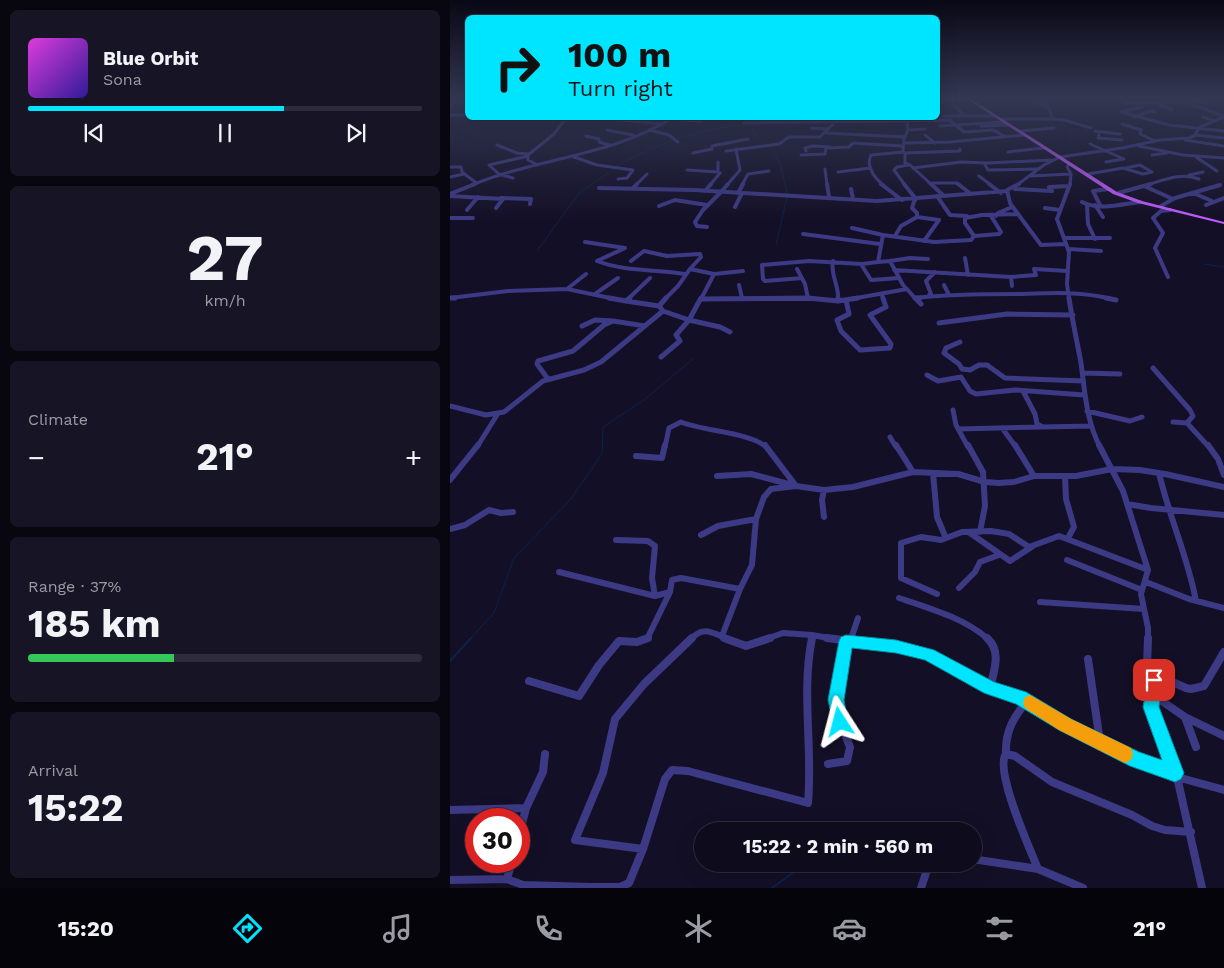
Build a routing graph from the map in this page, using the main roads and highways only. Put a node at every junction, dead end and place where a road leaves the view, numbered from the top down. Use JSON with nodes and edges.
{"nodes":[{"id":1,"x":1031,"y":138,"type":"edge"},
{"id":2,"x":1034,"y":140,"type":"junction"},
{"id":3,"x":1058,"y":158,"type":"junction"},
{"id":4,"x":1224,"y":222,"type":"edge"}],
"edges":[{"from":1,"to":2,"type":"main road"},
{"from":2,"to":3,"type":"main road"},
{"from":2,"to":3,"type":"main road"},
{"from":3,"to":4,"type":"main road"},
{"from":3,"to":4,"type":"main road"}]}
